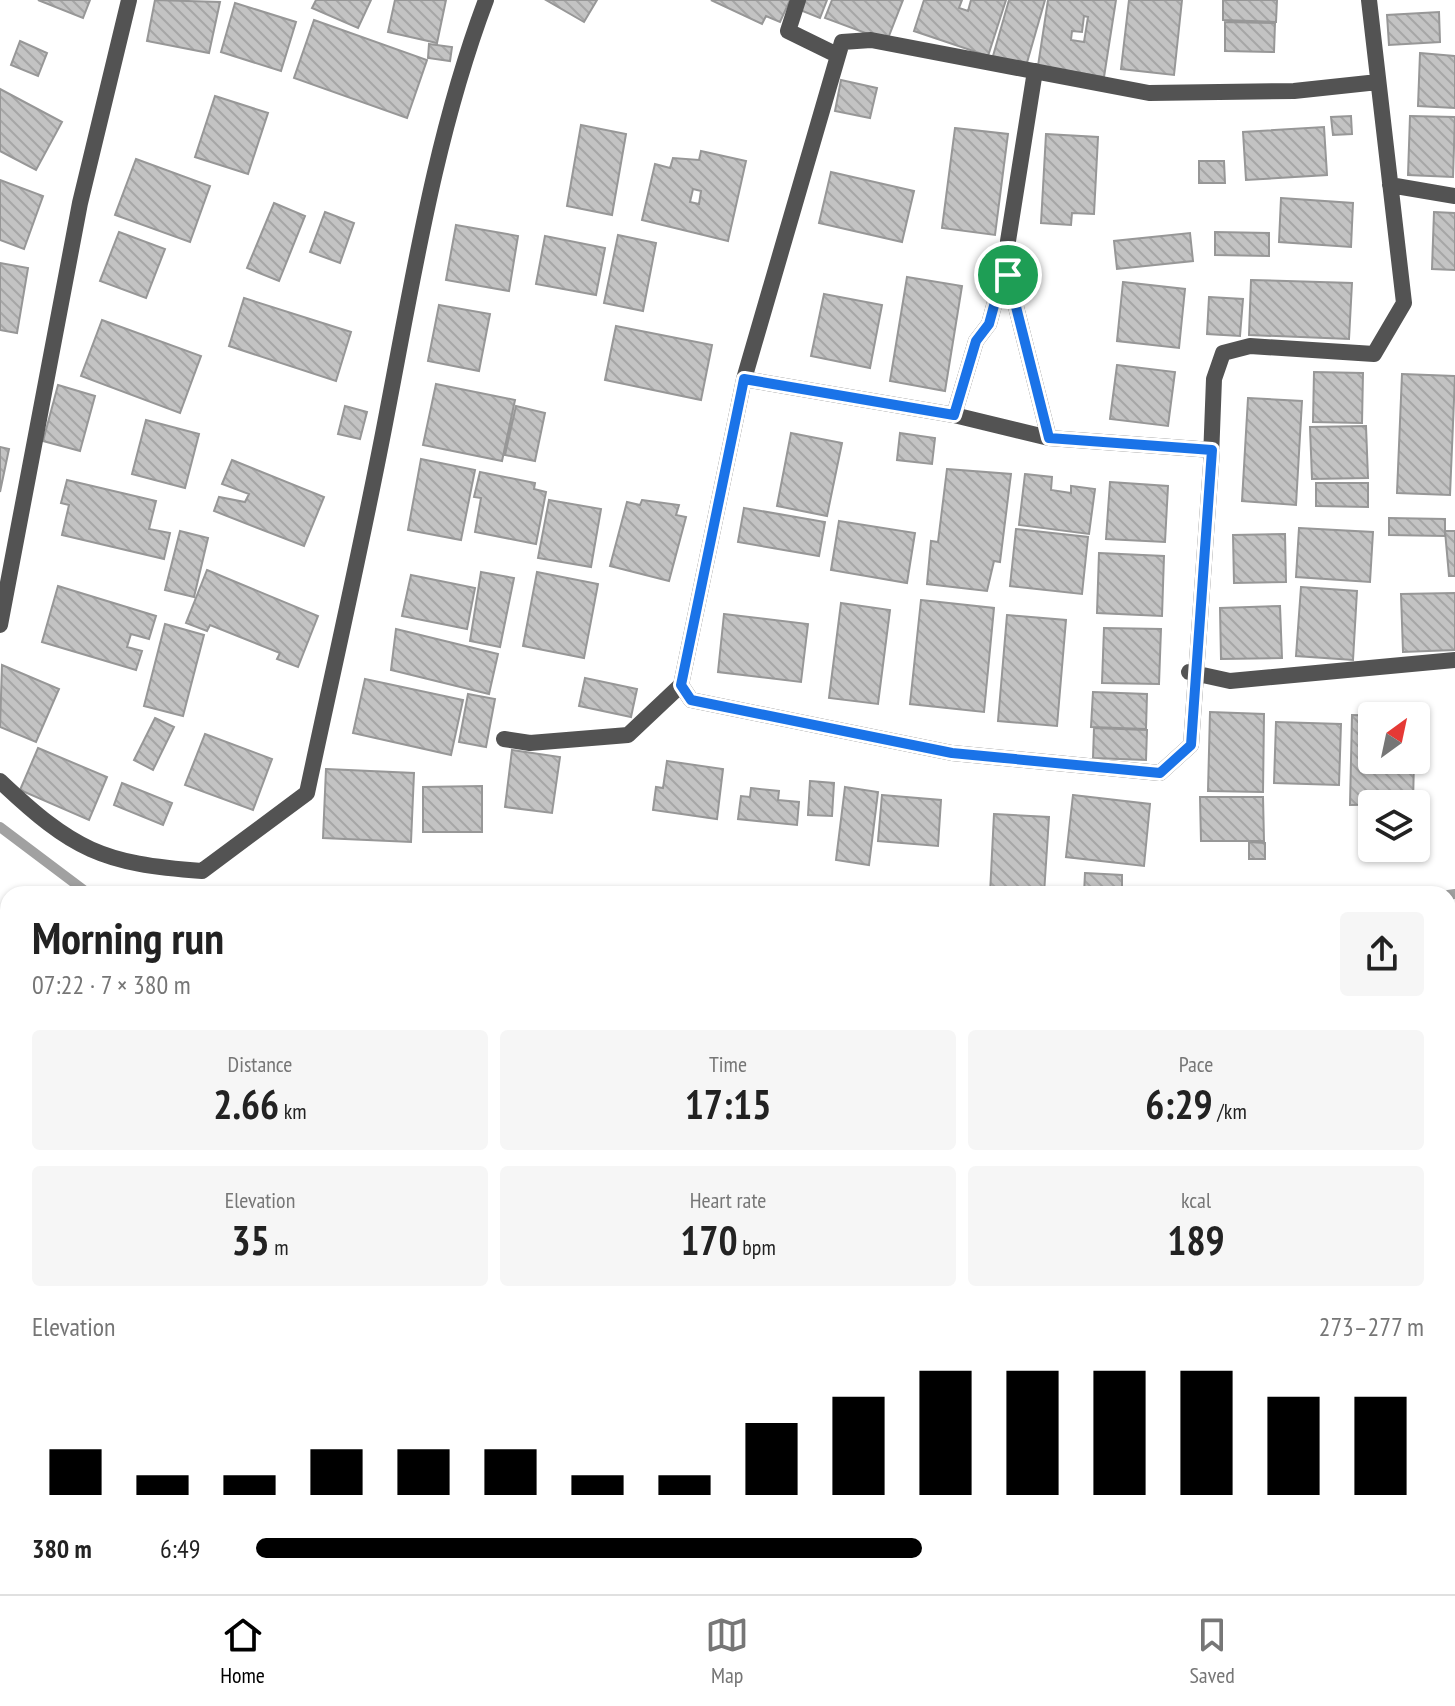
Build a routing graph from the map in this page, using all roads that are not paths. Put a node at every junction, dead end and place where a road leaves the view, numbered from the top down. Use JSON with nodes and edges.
{"nodes":[{"id":1,"x":129,"y":0,"type":"edge"},
{"id":2,"x":486,"y":0,"type":"edge"},
{"id":3,"x":798,"y":0,"type":"edge"},
{"id":4,"x":1369,"y":0,"type":"edge"},
{"id":5,"x":837,"y":55,"type":"junction"},
{"id":6,"x":1035,"y":71,"type":"junction"},
{"id":7,"x":1378,"y":82,"type":"junction"},
{"id":8,"x":1390,"y":185,"type":"junction"},
{"id":9,"x":1455,"y":196,"type":"edge"},
{"id":10,"x":1008,"y":275,"type":"junction"},
{"id":11,"x":744,"y":379,"type":"junction"},
{"id":12,"x":954,"y":415,"type":"junction"},
{"id":13,"x":1049,"y":438,"type":"junction"},
{"id":14,"x":1212,"y":450,"type":"junction"},
{"id":15,"x":0,"y":625,"type":"edge"},
{"id":16,"x":1455,"y":660,"type":"edge"},
{"id":17,"x":681,"y":685,"type":"junction"},
{"id":18,"x":504,"y":739,"type":"dead end"},
{"id":19,"x":0,"y":781,"type":"edge"}],
"edges":[{"from":1,"to":15,"type":"street"},
{"from":2,"to":19,"type":"street"},
{"from":3,"to":5,"type":"street"},
{"from":4,"to":7,"type":"street"},
{"from":5,"to":6,"type":"street"},
{"from":5,"to":11,"type":"street"},
{"from":6,"to":7,"type":"street"},
{"from":6,"to":10,"type":"street"},
{"from":7,"to":8,"type":"street"},
{"from":8,"to":9,"type":"street"},
{"from":8,"to":14,"type":"street"},
{"from":10,"to":12,"type":"street"},
{"from":10,"to":13,"type":"street"},
{"from":11,"to":12,"type":"street"},
{"from":11,"to":17,"type":"street"},
{"from":12,"to":13,"type":"street"},
{"from":13,"to":14,"type":"street"},
{"from":14,"to":16,"type":"street"},
{"from":14,"to":17,"type":"street"},
{"from":17,"to":18,"type":"street"}]}
